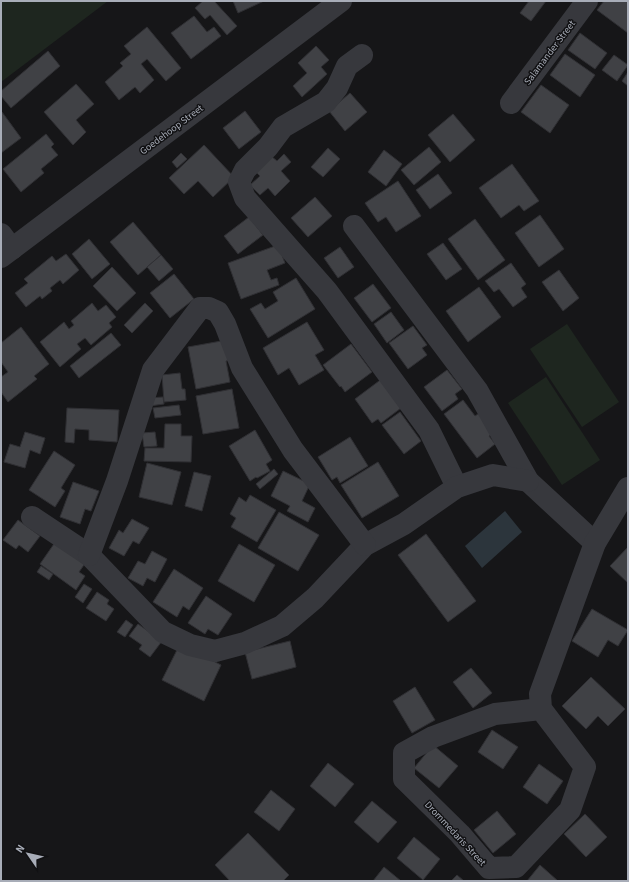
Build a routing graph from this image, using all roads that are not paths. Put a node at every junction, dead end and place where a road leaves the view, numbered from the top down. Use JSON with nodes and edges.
{"nodes":[{"id":1,"x":341,"y":1,"type":"edge"},
{"id":2,"x":587,"y":1,"type":"edge"},
{"id":3,"x":362,"y":55,"type":"dead end"},
{"id":4,"x":511,"y":103,"type":"dead end"},
{"id":5,"x":354,"y":226,"type":"dead end"},
{"id":6,"x":5,"y":247,"type":"edge"},
{"id":7,"x":528,"y":481,"type":"junction"},
{"id":8,"x":457,"y":487,"type":"junction"},
{"id":9,"x":628,"y":488,"type":"edge"},
{"id":10,"x":32,"y":517,"type":"dead end"},
{"id":11,"x":595,"y":543,"type":"junction"},
{"id":12,"x":365,"y":545,"type":"junction"},
{"id":13,"x":89,"y":555,"type":"junction"},
{"id":14,"x":541,"y":709,"type":"junction"}],
"edges":[{"from":1,"to":6,"type":"street","name":"Goedehoop Street"},
{"from":2,"to":4,"type":"street","name":"Salamander Street"},
{"from":3,"to":8,"type":"street"},
{"from":5,"to":7,"type":"street"},
{"from":7,"to":8,"type":"street"},
{"from":7,"to":11,"type":"street"},
{"from":8,"to":12,"type":"street"},
{"from":9,"to":11,"type":"street"},
{"from":10,"to":13,"type":"street"},
{"from":11,"to":14,"type":"street"},
{"from":12,"to":13,"type":"street"},
{"from":12,"to":13,"type":"street"},
{"from":14,"to":14,"type":"street","name":"Drommedaris Street"}]}
